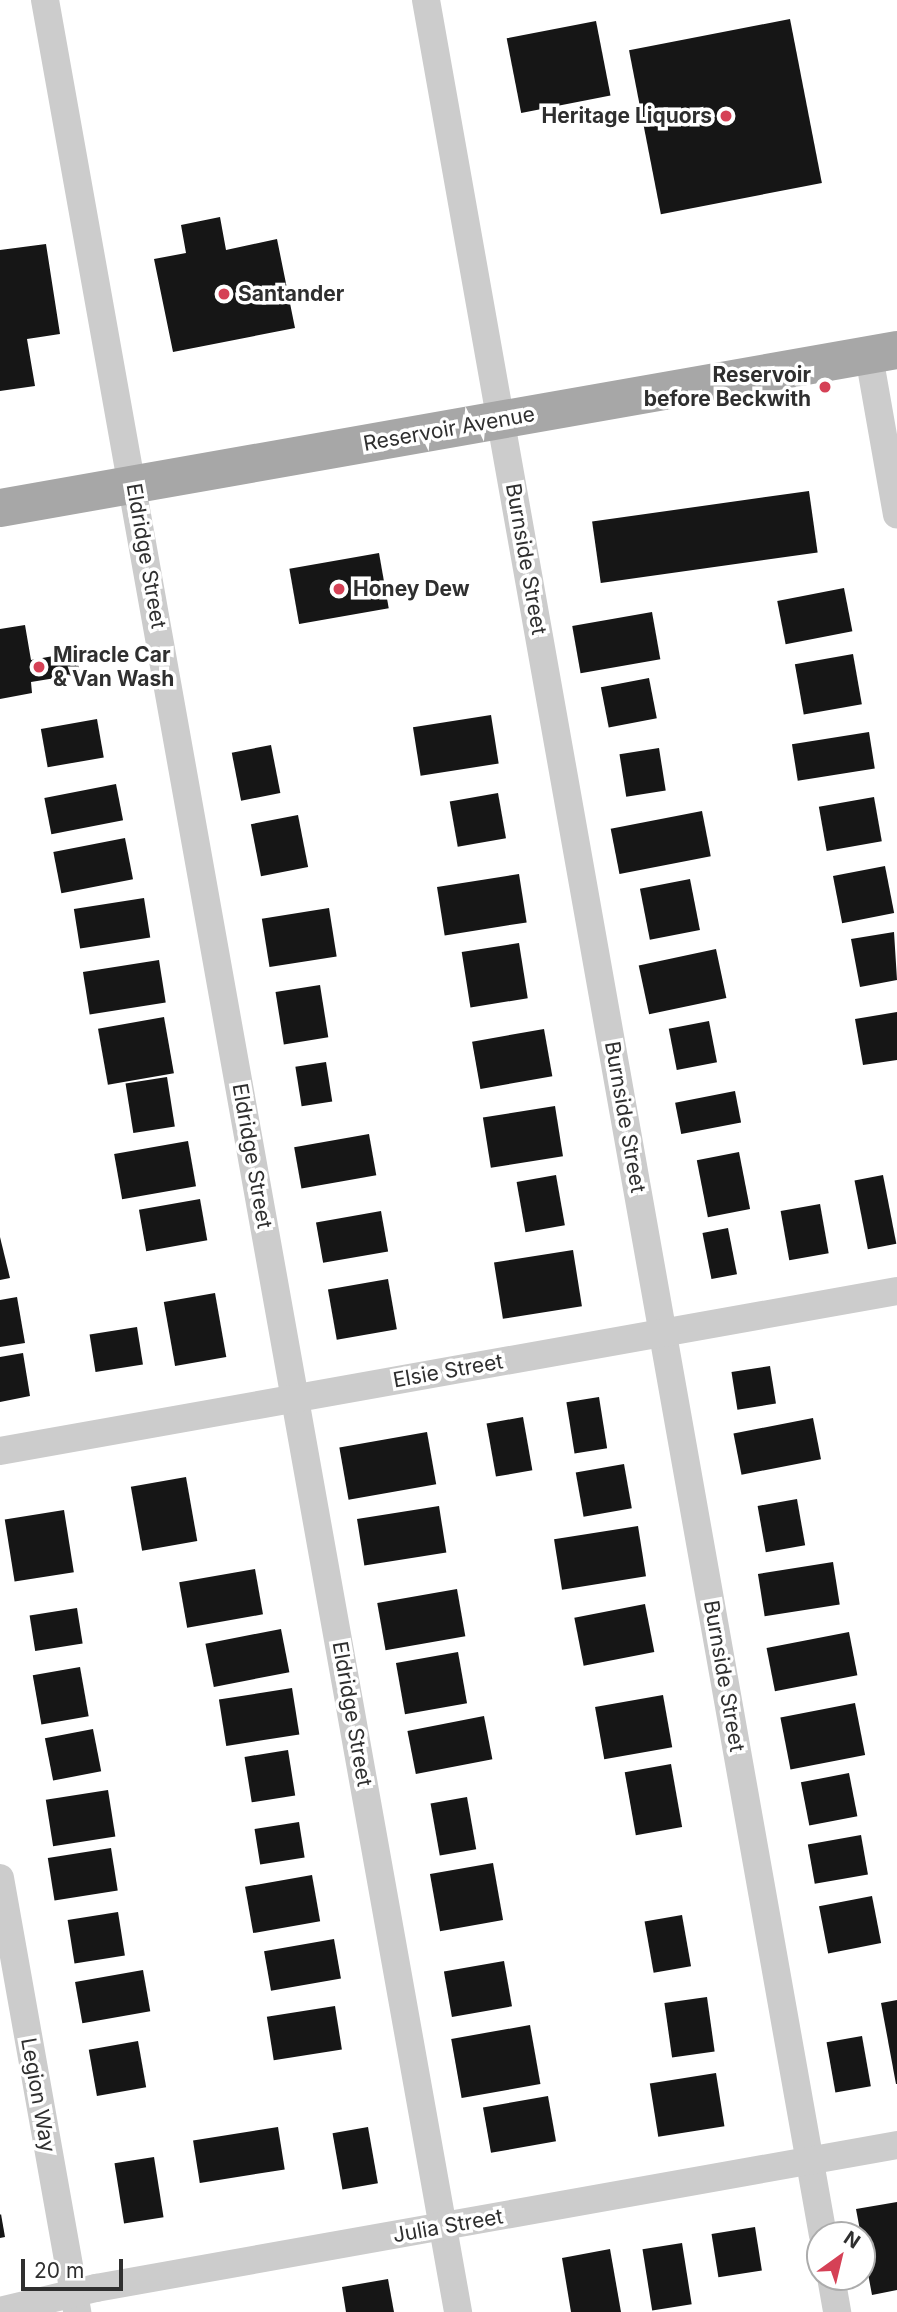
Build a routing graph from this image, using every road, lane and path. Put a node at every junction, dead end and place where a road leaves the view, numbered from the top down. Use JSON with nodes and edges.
{"nodes":[{"id":1,"x":45,"y":0,"type":"edge"},
{"id":2,"x":426,"y":0,"type":"edge"},
{"id":3,"x":883,"y":353,"type":"edge"},
{"id":4,"x":501,"y":420,"type":"junction"},
{"id":5,"x":133,"y":485,"type":"junction"},
{"id":6,"x":0,"y":508,"type":"edge"},
{"id":7,"x":897,"y":515,"type":"edge"},
{"id":8,"x":897,"y":1291,"type":"edge"},
{"id":9,"x":663,"y":1333,"type":"junction"},
{"id":10,"x":296,"y":1399,"type":"junction"},
{"id":11,"x":0,"y":1451,"type":"edge"},
{"id":12,"x":0,"y":1878,"type":"edge"},
{"id":13,"x":897,"y":2146,"type":"edge"},
{"id":14,"x":810,"y":2161,"type":"junction"},
{"id":15,"x":821,"y":2221,"type":"edge"},
{"id":16,"x":443,"y":2227,"type":"junction"},
{"id":17,"x":833,"y":2291,"type":"edge"},
{"id":18,"x":75,"y":2303,"type":"edge"},
{"id":19,"x":0,"y":2311,"type":"edge"},
{"id":20,"x":458,"y":2312,"type":"edge"},
{"id":21,"x":837,"y":2312,"type":"edge"}],
"edges":[{"from":1,"to":5,"type":"street","name":"Eldridge Street"},
{"from":2,"to":4,"type":"street","name":"Burnside Street"},
{"from":3,"to":4,"type":"main road","name":"Reservoir Avenue"},
{"from":3,"to":7,"type":"street"},
{"from":4,"to":5,"type":"main road","name":"Reservoir Avenue"},
{"from":4,"to":9,"type":"street","name":"Burnside Street"},
{"from":5,"to":6,"type":"main road","name":"Reservoir Avenue"},
{"from":5,"to":10,"type":"street","name":"Eldridge Street"},
{"from":8,"to":9,"type":"street","name":"Elsie Street"},
{"from":9,"to":10,"type":"street","name":"Elsie Street"},
{"from":9,"to":14,"type":"street","name":"Burnside Street"},
{"from":10,"to":11,"type":"street","name":"Elsie Street"},
{"from":10,"to":16,"type":"street","name":"Eldridge Street"},
{"from":12,"to":18,"type":"street","name":"Legion Way"},
{"from":13,"to":14,"type":"street","name":"Julia Street"},
{"from":14,"to":15,"type":"street","name":"Burnside Street"},
{"from":14,"to":16,"type":"street","name":"Julia Street"},
{"from":16,"to":18,"type":"street","name":"Julia Street"},
{"from":16,"to":20,"type":"street","name":"Eldridge Street"},
{"from":17,"to":21,"type":"street"},
{"from":18,"to":19,"type":"street","name":"Julia Street"}]}
